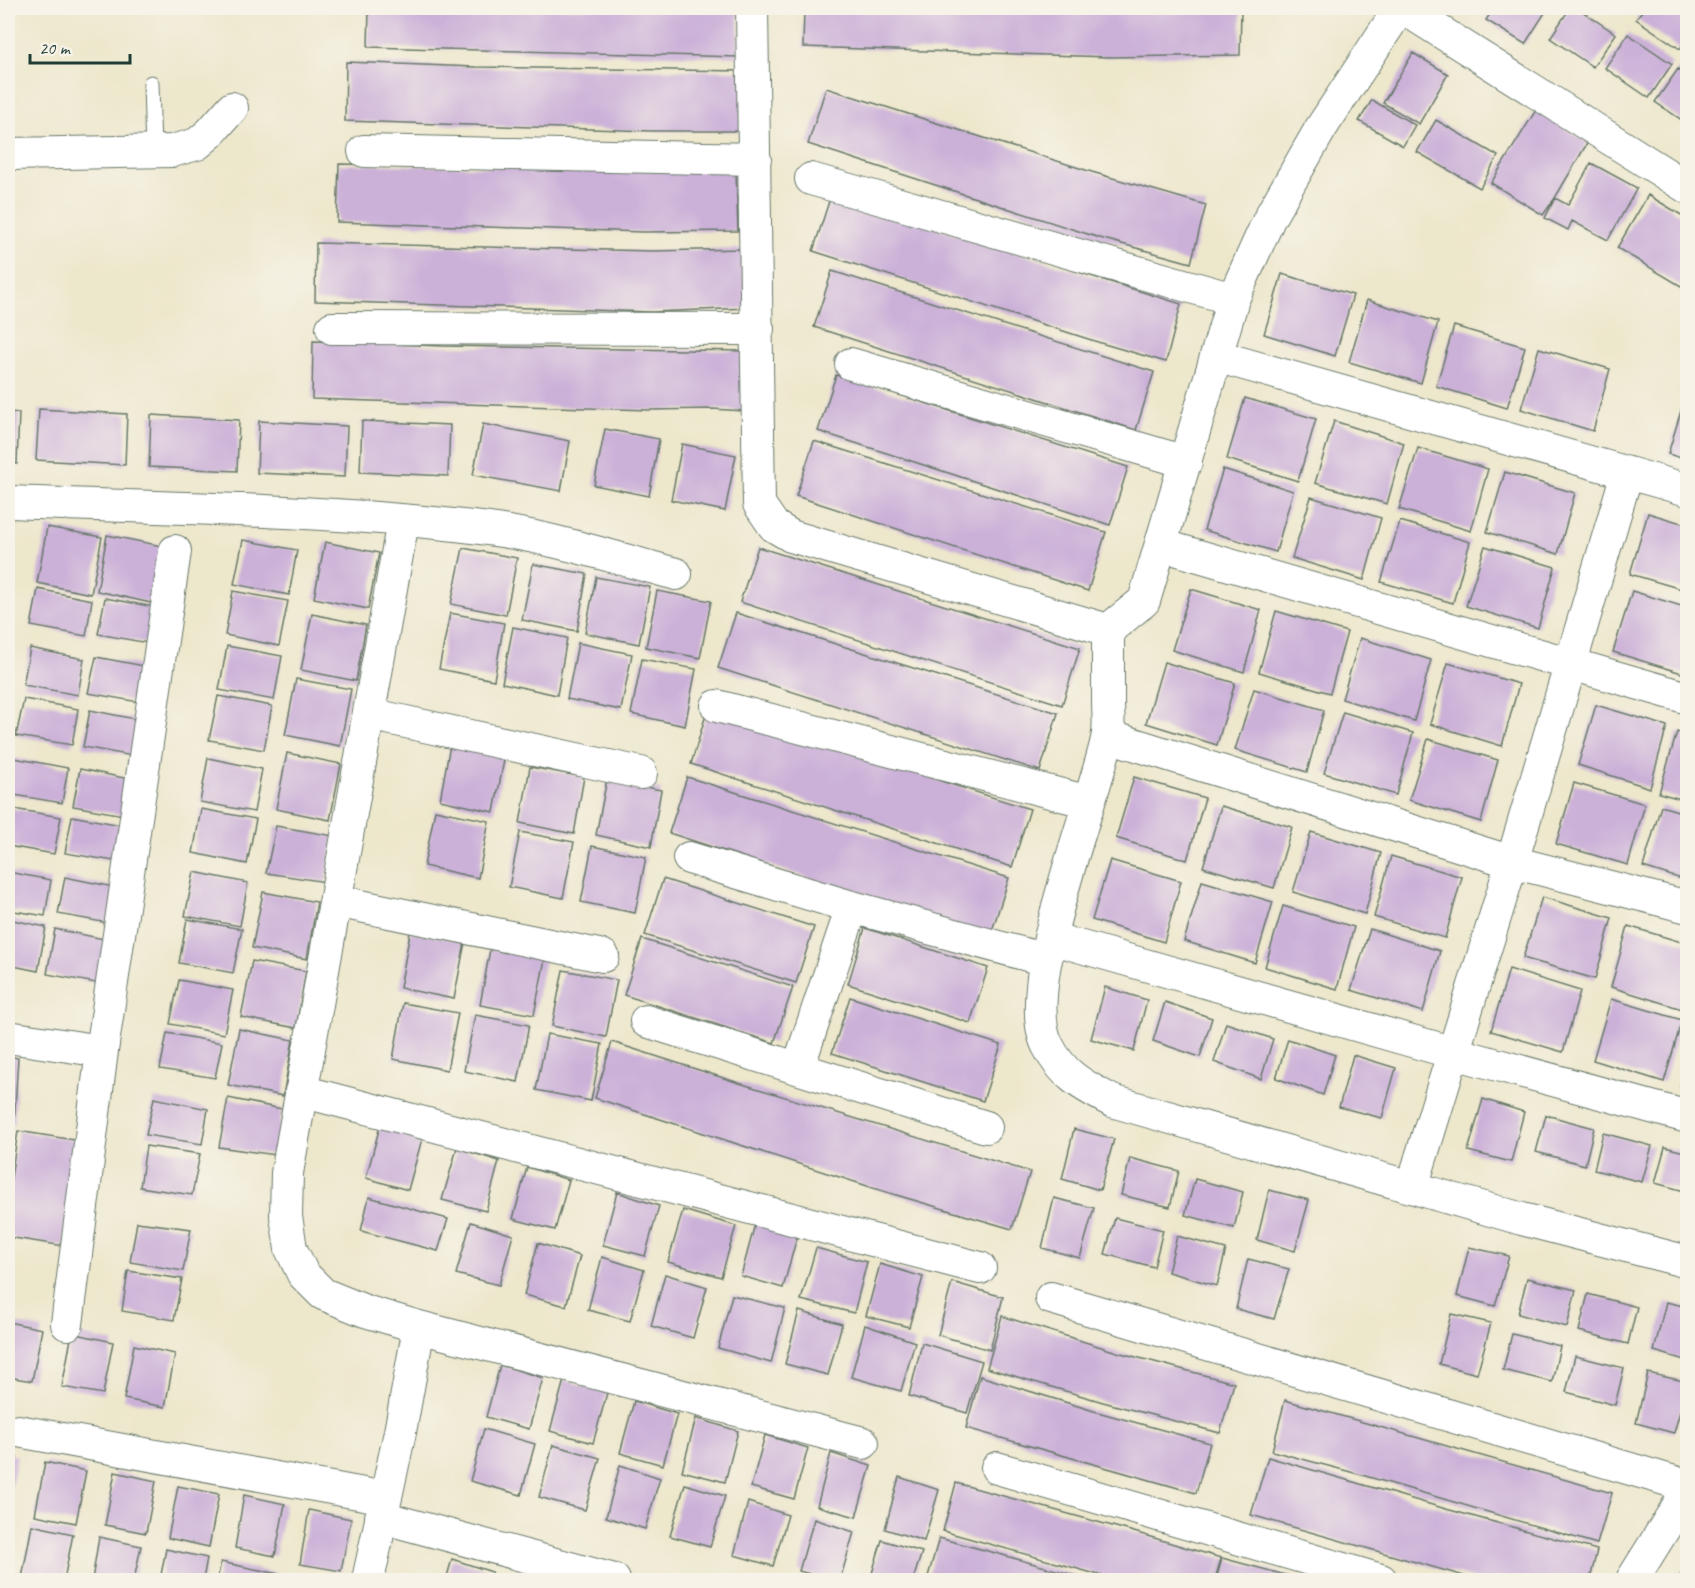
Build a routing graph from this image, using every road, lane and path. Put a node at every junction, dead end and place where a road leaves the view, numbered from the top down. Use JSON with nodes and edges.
{"nodes":[{"id":1,"x":752,"y":8,"type":"edge"},
{"id":2,"x":1402,"y":8,"type":"edge"},
{"id":3,"x":152,"y":83,"type":"dead end"},
{"id":4,"x":232,"y":108,"type":"dead end"},
{"id":5,"x":364,"y":151,"type":"dead end"},
{"id":6,"x":153,"y":152,"type":"junction"},
{"id":7,"x":8,"y":154,"type":"edge"},
{"id":8,"x":755,"y":159,"type":"junction"},
{"id":9,"x":811,"y":179,"type":"dead end"},
{"id":10,"x":1688,"y":188,"type":"edge"},
{"id":11,"x":1233,"y":299,"type":"junction"},
{"id":12,"x":332,"y":328,"type":"dead end"},
{"id":13,"x":758,"y":329,"type":"junction"},
{"id":14,"x":1216,"y":356,"type":"junction"},
{"id":15,"x":851,"y":364,"type":"dead end"},
{"id":16,"x":1186,"y":462,"type":"junction"},
{"id":17,"x":1627,"y":473,"type":"junction"},
{"id":18,"x":1688,"y":490,"type":"edge"},
{"id":19,"x":8,"y":502,"type":"edge"},
{"id":20,"x":403,"y":521,"type":"junction"},
{"id":21,"x":1161,"y":545,"type":"junction"},
{"id":22,"x":175,"y":550,"type":"dead end"},
{"id":23,"x":676,"y":574,"type":"dead end"},
{"id":24,"x":1108,"y":630,"type":"junction"},
{"id":25,"x":1570,"y":663,"type":"junction"},
{"id":26,"x":1688,"y":698,"type":"edge"},
{"id":27,"x":717,"y":706,"type":"dead end"},
{"id":28,"x":369,"y":714,"type":"junction"},
{"id":29,"x":1108,"y":736,"type":"junction"},
{"id":30,"x":641,"y":773,"type":"dead end"},
{"id":31,"x":1089,"y":802,"type":"junction"},
{"id":32,"x":689,"y":858,"type":"dead end"},
{"id":33,"x":1512,"y":862,"type":"junction"},
{"id":34,"x":336,"y":901,"type":"junction"},
{"id":35,"x":852,"y":907,"type":"junction"},
{"id":36,"x":1688,"y":907,"type":"edge"},
{"id":37,"x":1048,"y":949,"type":"junction"},
{"id":38,"x":603,"y":956,"type":"dead end"},
{"id":39,"x":646,"y":1021,"type":"dead end"},
{"id":40,"x":8,"y":1037,"type":"edge"},
{"id":41,"x":102,"y":1051,"type":"junction"},
{"id":42,"x":1454,"y":1053,"type":"junction"},
{"id":43,"x":798,"y":1068,"type":"junction"},
{"id":44,"x":301,"y":1091,"type":"junction"},
{"id":45,"x":1688,"y":1117,"type":"edge"},
{"id":46,"x":986,"y":1127,"type":"dead end"},
{"id":47,"x":1412,"y":1187,"type":"junction"},
{"id":48,"x":1688,"y":1262,"type":"edge"},
{"id":49,"x":980,"y":1269,"type":"dead end"},
{"id":50,"x":1051,"y":1298,"type":"dead end"},
{"id":51,"x":67,"y":1324,"type":"dead end"},
{"id":52,"x":419,"y":1327,"type":"junction"},
{"id":53,"x":18,"y":1431,"type":"dead end"},
{"id":54,"x":863,"y":1443,"type":"dead end"},
{"id":55,"x":997,"y":1468,"type":"dead end"},
{"id":56,"x":1688,"y":1488,"type":"edge"},
{"id":57,"x":384,"y":1507,"type":"junction"},
{"id":58,"x":1677,"y":1532,"type":"edge"},
{"id":59,"x":368,"y":1581,"type":"edge"},
{"id":60,"x":614,"y":1581,"type":"edge"},
{"id":61,"x":1380,"y":1581,"type":"edge"},
{"id":62,"x":1632,"y":1581,"type":"edge"}],
"edges":[{"from":1,"to":8,"type":"street"},
{"from":2,"to":10,"type":"street"},
{"from":2,"to":11,"type":"street"},
{"from":3,"to":6,"type":"lane"},
{"from":4,"to":6,"type":"street"},
{"from":5,"to":8,"type":"street"},
{"from":6,"to":7,"type":"street"},
{"from":8,"to":13,"type":"street"},
{"from":9,"to":11,"type":"street"},
{"from":11,"to":14,"type":"street"},
{"from":12,"to":13,"type":"street"},
{"from":13,"to":24,"type":"street"},
{"from":14,"to":16,"type":"street"},
{"from":14,"to":17,"type":"street"},
{"from":15,"to":16,"type":"street"},
{"from":16,"to":21,"type":"street"},
{"from":17,"to":18,"type":"street"},
{"from":17,"to":25,"type":"street"},
{"from":19,"to":20,"type":"street"},
{"from":20,"to":23,"type":"street"},
{"from":20,"to":28,"type":"street"},
{"from":21,"to":24,"type":"street"},
{"from":21,"to":25,"type":"street"},
{"from":22,"to":41,"type":"street"},
{"from":24,"to":29,"type":"street"},
{"from":25,"to":26,"type":"street"},
{"from":25,"to":33,"type":"street"},
{"from":27,"to":31,"type":"street"},
{"from":28,"to":30,"type":"street"},
{"from":28,"to":34,"type":"street"},
{"from":29,"to":31,"type":"street"},
{"from":29,"to":33,"type":"street"},
{"from":31,"to":37,"type":"street"},
{"from":32,"to":35,"type":"street"},
{"from":33,"to":36,"type":"street"},
{"from":33,"to":42,"type":"street"},
{"from":34,"to":38,"type":"street"},
{"from":34,"to":44,"type":"street"},
{"from":35,"to":37,"type":"street"},
{"from":35,"to":43,"type":"street"},
{"from":37,"to":42,"type":"street"},
{"from":37,"to":47,"type":"street"},
{"from":39,"to":43,"type":"street"},
{"from":40,"to":41,"type":"street"},
{"from":41,"to":51,"type":"street"},
{"from":42,"to":45,"type":"street"},
{"from":42,"to":47,"type":"street"},
{"from":43,"to":46,"type":"street"},
{"from":44,"to":49,"type":"street"},
{"from":44,"to":52,"type":"street"},
{"from":47,"to":48,"type":"street"},
{"from":50,"to":56,"type":"street"},
{"from":52,"to":54,"type":"street"},
{"from":52,"to":57,"type":"street"},
{"from":53,"to":57,"type":"street"},
{"from":55,"to":61,"type":"street"},
{"from":56,"to":58,"type":"street"},
{"from":57,"to":59,"type":"street"},
{"from":57,"to":60,"type":"street"},
{"from":58,"to":62,"type":"street"}]}
